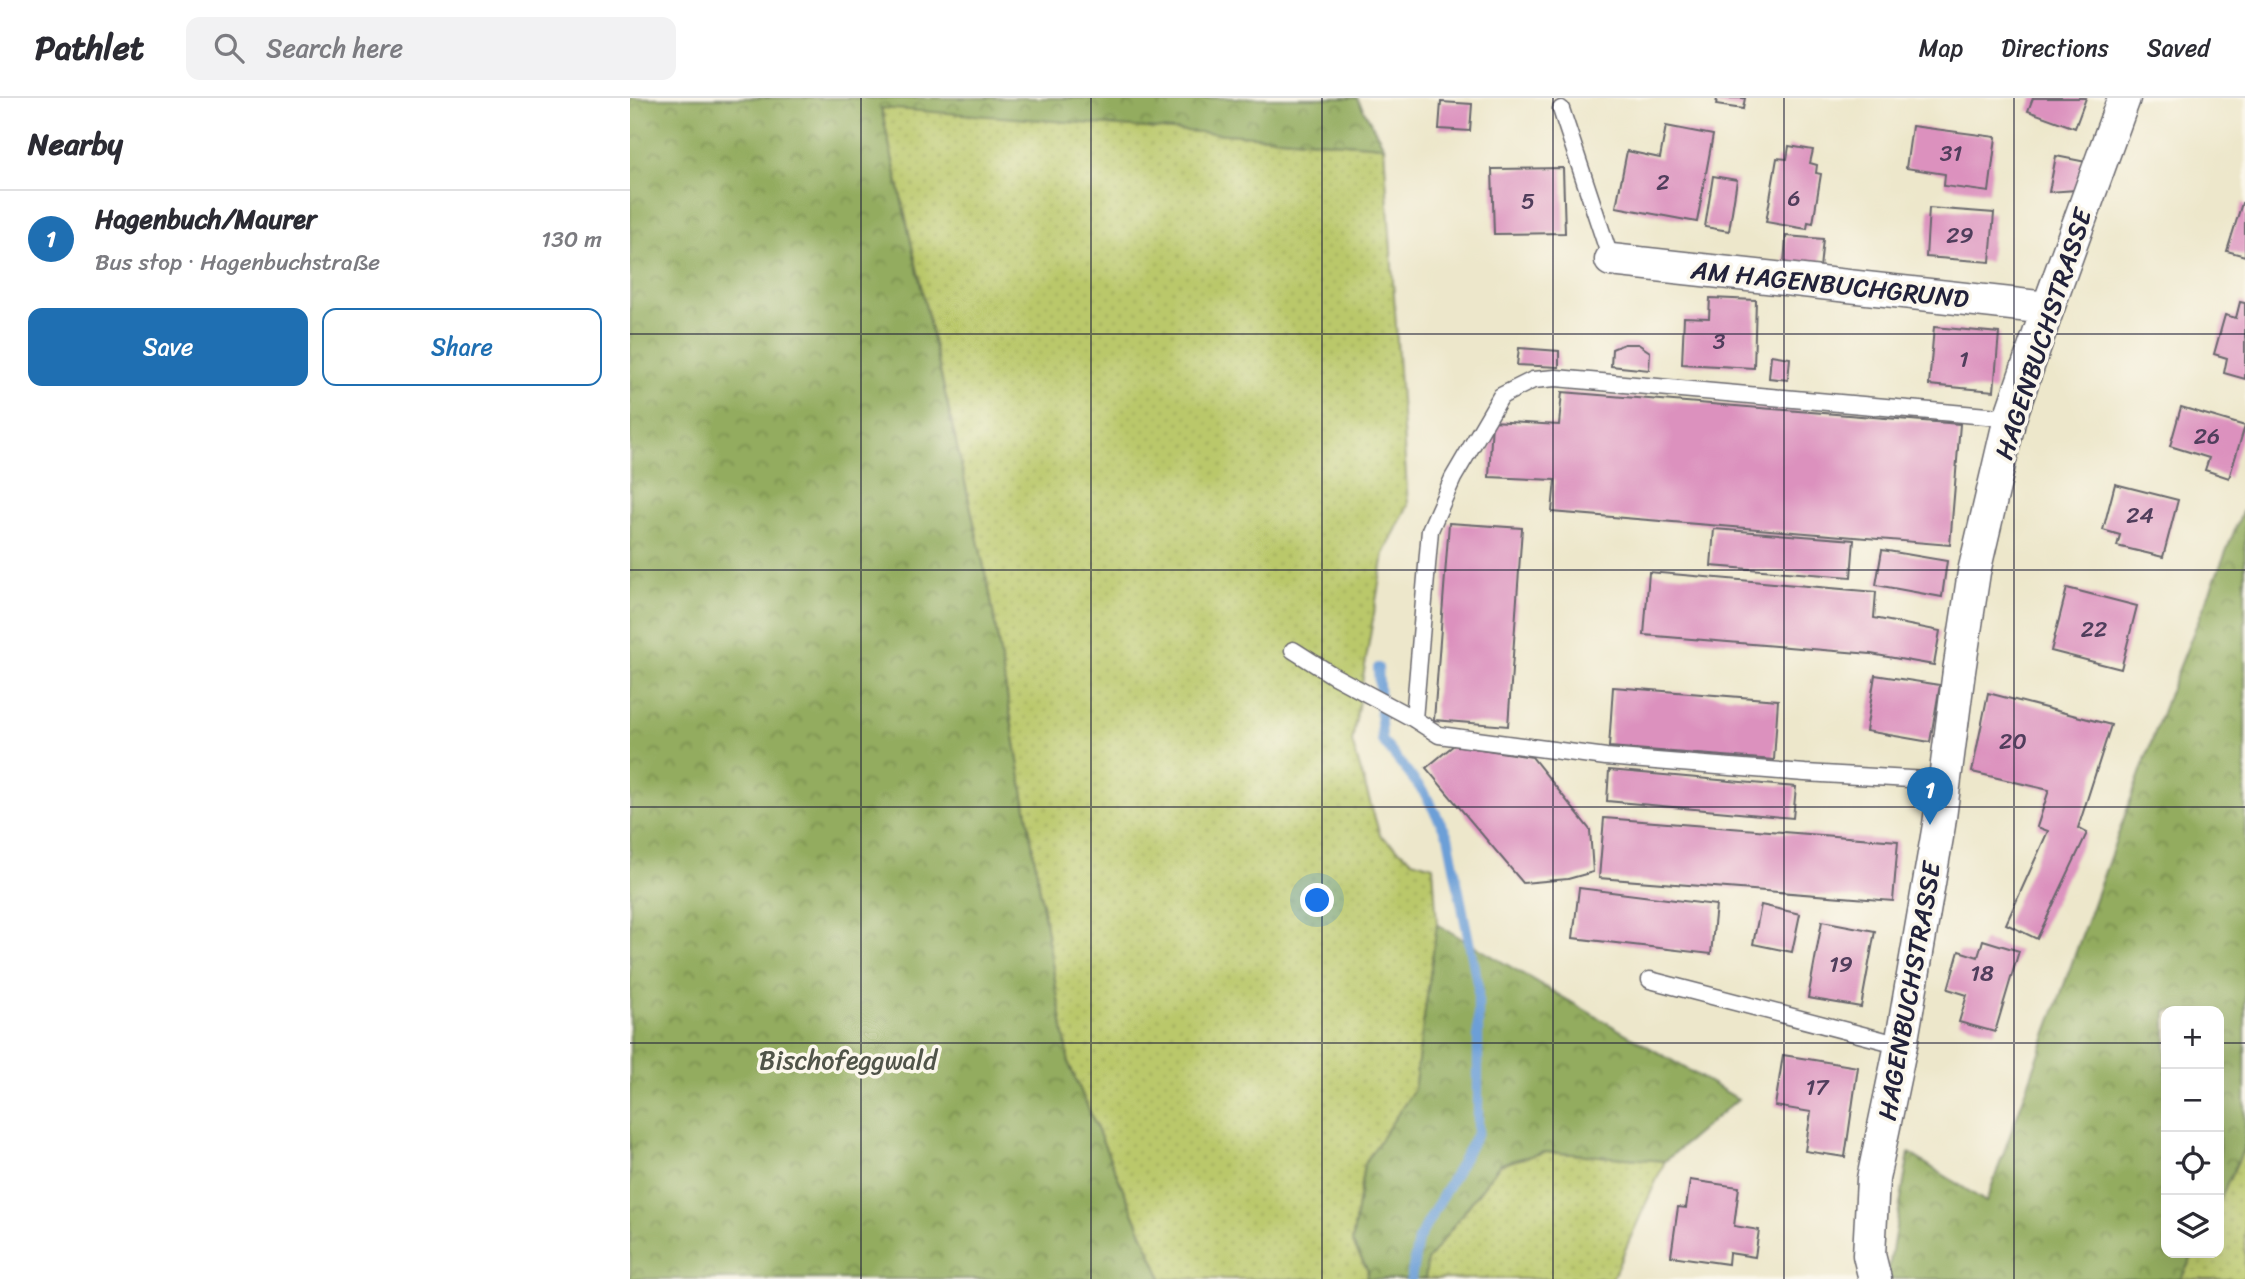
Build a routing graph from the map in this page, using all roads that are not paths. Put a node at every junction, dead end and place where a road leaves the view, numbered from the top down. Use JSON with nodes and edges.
{"nodes":[{"id":1,"x":2124,"y":98,"type":"edge"},
{"id":2,"x":1561,"y":109,"type":"dead end"},
{"id":3,"x":1611,"y":260,"type":"joint"},
{"id":4,"x":2048,"y":308,"type":"junction"},
{"id":5,"x":2010,"y":418,"type":"junction"},
{"id":6,"x":1293,"y":650,"type":"dead end"},
{"id":7,"x":1414,"y":719,"type":"junction"},
{"id":8,"x":1945,"y":781,"type":"junction"},
{"id":9,"x":1650,"y":980,"type":"dead end"},
{"id":10,"x":1901,"y":1045,"type":"junction"},
{"id":11,"x":1875,"y":1279,"type":"edge"}],
"edges":[{"from":1,"to":4,"type":"street","name":"HAGENBUCHSTRASSE"},
{"from":2,"to":3,"type":"lane"},
{"from":3,"to":4,"type":"street","name":"AM HAGENBUCHGRUND"},
{"from":4,"to":5,"type":"street","name":"HAGENBUCHSTRASSE"},
{"from":5,"to":7,"type":"lane"},
{"from":5,"to":8,"type":"street","name":"HAGENBUCHSTRASSE"},
{"from":6,"to":7,"type":"lane"},
{"from":7,"to":8,"type":"lane"},
{"from":8,"to":10,"type":"street","name":"HAGENBUCHSTRASSE"},
{"from":9,"to":10,"type":"lane"},
{"from":10,"to":11,"type":"street","name":"HAGENBUCHSTRASSE"}]}
